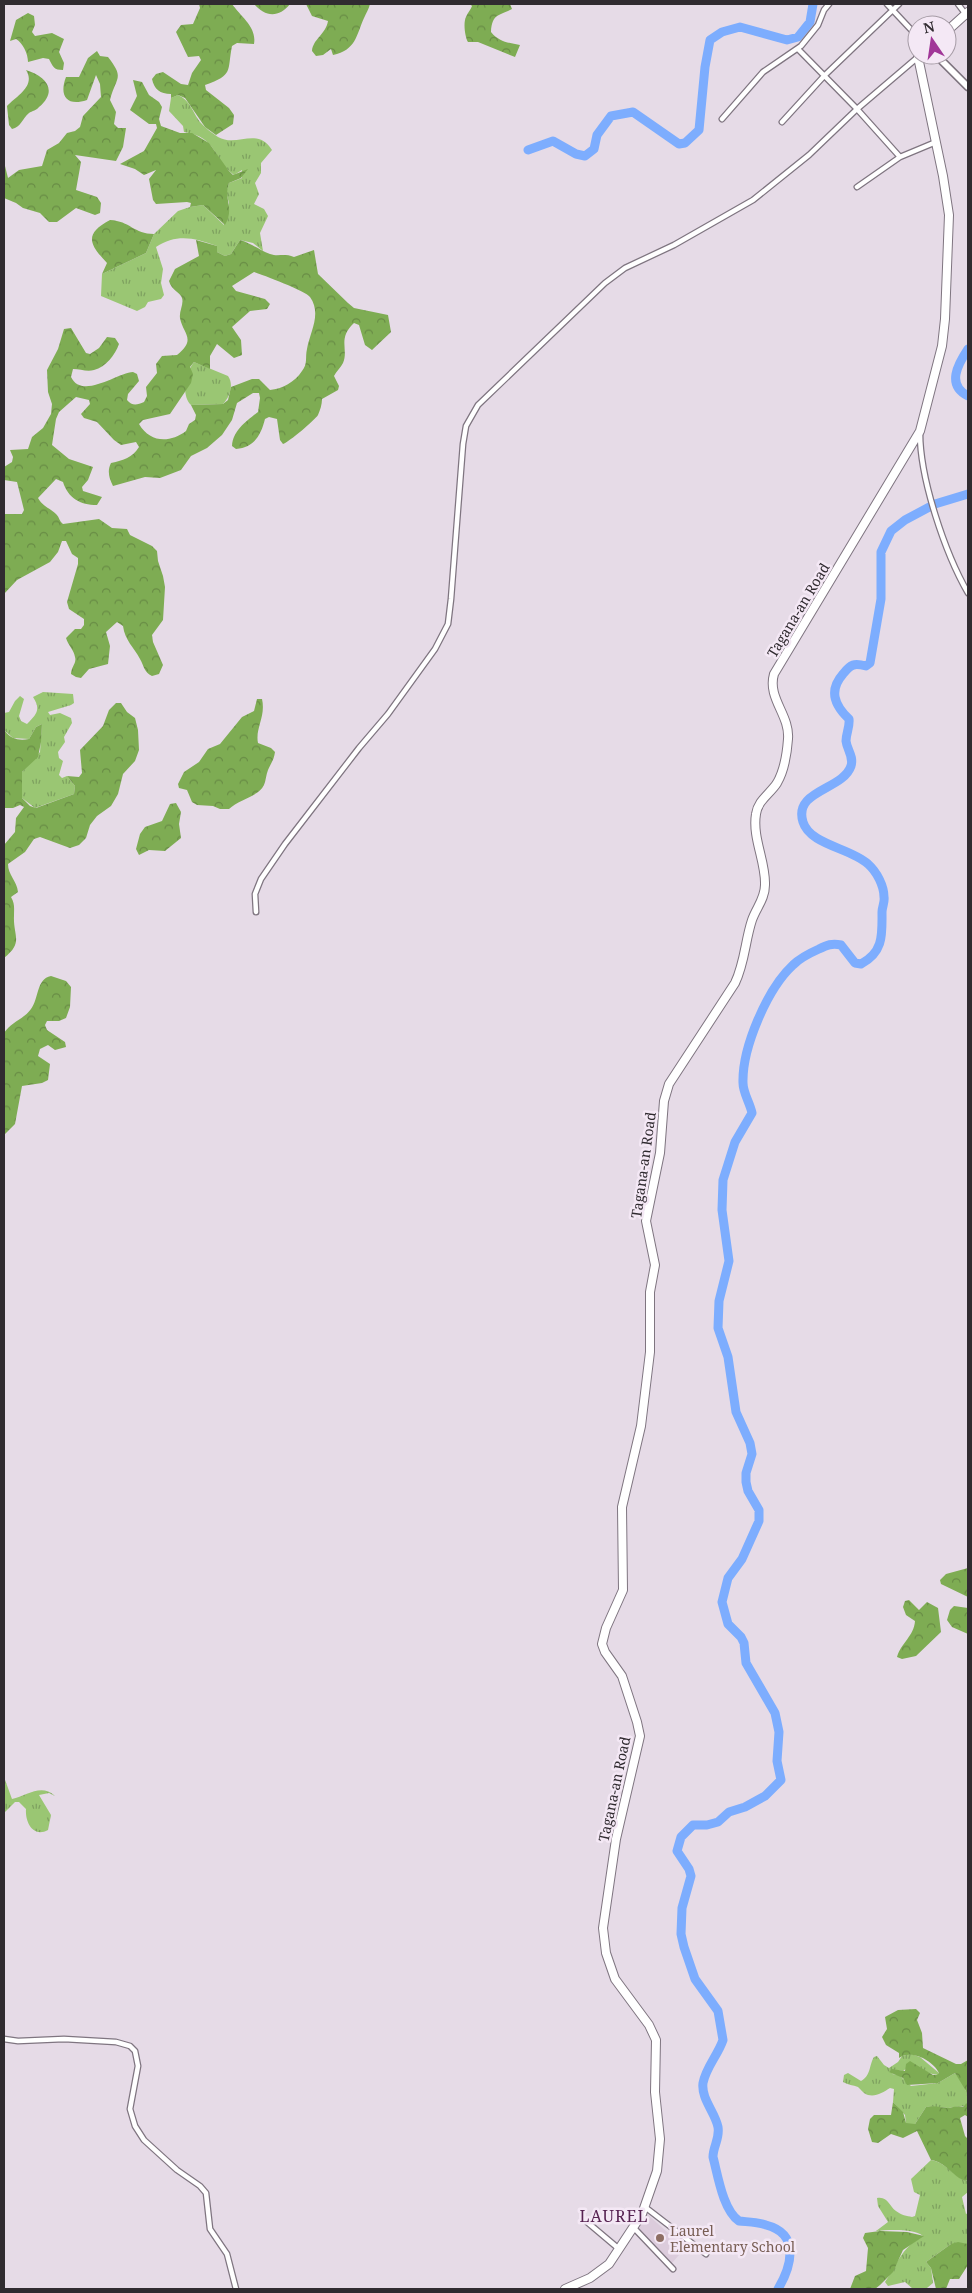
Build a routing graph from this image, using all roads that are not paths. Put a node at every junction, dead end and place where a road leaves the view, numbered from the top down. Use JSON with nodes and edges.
{"nodes":[{"id":1,"x":829,"y":4,"type":"edge"},
{"id":2,"x":887,"y":4,"type":"edge"},
{"id":3,"x":899,"y":4,"type":"edge"},
{"id":4,"x":958,"y":4,"type":"edge"},
{"id":5,"x":892,"y":9,"type":"junction"},
{"id":6,"x":968,"y":14,"type":"edge"},
{"id":7,"x":957,"y":23,"type":"edge"},
{"id":8,"x":907,"y":25,"type":"edge"},
{"id":9,"x":798,"y":49,"type":"junction"},
{"id":10,"x":909,"y":65,"type":"edge"},
{"id":11,"x":922,"y":65,"type":"edge"},
{"id":12,"x":946,"y":65,"type":"edge"},
{"id":13,"x":825,"y":75,"type":"junction"},
{"id":14,"x":968,"y":87,"type":"edge"},
{"id":15,"x":858,"y":109,"type":"junction"},
{"id":16,"x":722,"y":119,"type":"dead end"},
{"id":17,"x":782,"y":122,"type":"dead end"},
{"id":18,"x":936,"y":142,"type":"junction"},
{"id":19,"x":900,"y":157,"type":"junction"},
{"id":20,"x":857,"y":187,"type":"dead end"},
{"id":21,"x":920,"y":430,"type":"junction"},
{"id":22,"x":968,"y":593,"type":"edge"},
{"id":23,"x":256,"y":912,"type":"dead end"},
{"id":24,"x":4,"y":2039,"type":"edge"},
{"id":25,"x":645,"y":2208,"type":"junction"},
{"id":26,"x":587,"y":2222,"type":"dead end"},
{"id":27,"x":634,"y":2228,"type":"junction"},
{"id":28,"x":619,"y":2248,"type":"junction"},
{"id":29,"x":706,"y":2254,"type":"dead end"},
{"id":30,"x":673,"y":2268,"type":"dead end"},
{"id":31,"x":236,"y":2289,"type":"edge"},
{"id":32,"x":565,"y":2289,"type":"edge"}],
"edges":[{"from":1,"to":9,"type":"street"},
{"from":2,"to":5,"type":"street"},
{"from":3,"to":5,"type":"street"},
{"from":4,"to":6,"type":"street"},
{"from":5,"to":8,"type":"street"},
{"from":5,"to":13,"type":"street"},
{"from":6,"to":7,"type":"main road"},
{"from":9,"to":13,"type":"street"},
{"from":9,"to":16,"type":"street"},
{"from":10,"to":15,"type":"street"},
{"from":11,"to":18,"type":"main road","name":"Tagana-an Road"},
{"from":12,"to":14,"type":"street"},
{"from":13,"to":15,"type":"street"},
{"from":13,"to":17,"type":"street"},
{"from":15,"to":19,"type":"street"},
{"from":15,"to":23,"type":"street"},
{"from":18,"to":19,"type":"street"},
{"from":18,"to":21,"type":"main road","name":"Tagana-an Road"},
{"from":19,"to":20,"type":"street"},
{"from":21,"to":22,"type":"street"},
{"from":21,"to":25,"type":"main road","name":"Tagana-an Road"},
{"from":24,"to":31,"type":"street"},
{"from":25,"to":27,"type":"main road","name":"Tagana-an Road"},
{"from":25,"to":29,"type":"street"},
{"from":26,"to":28,"type":"street"},
{"from":27,"to":28,"type":"main road","name":"Tagana-an Road"},
{"from":27,"to":30,"type":"street"},
{"from":28,"to":32,"type":"main road","name":"Tagana-an Road"}]}
